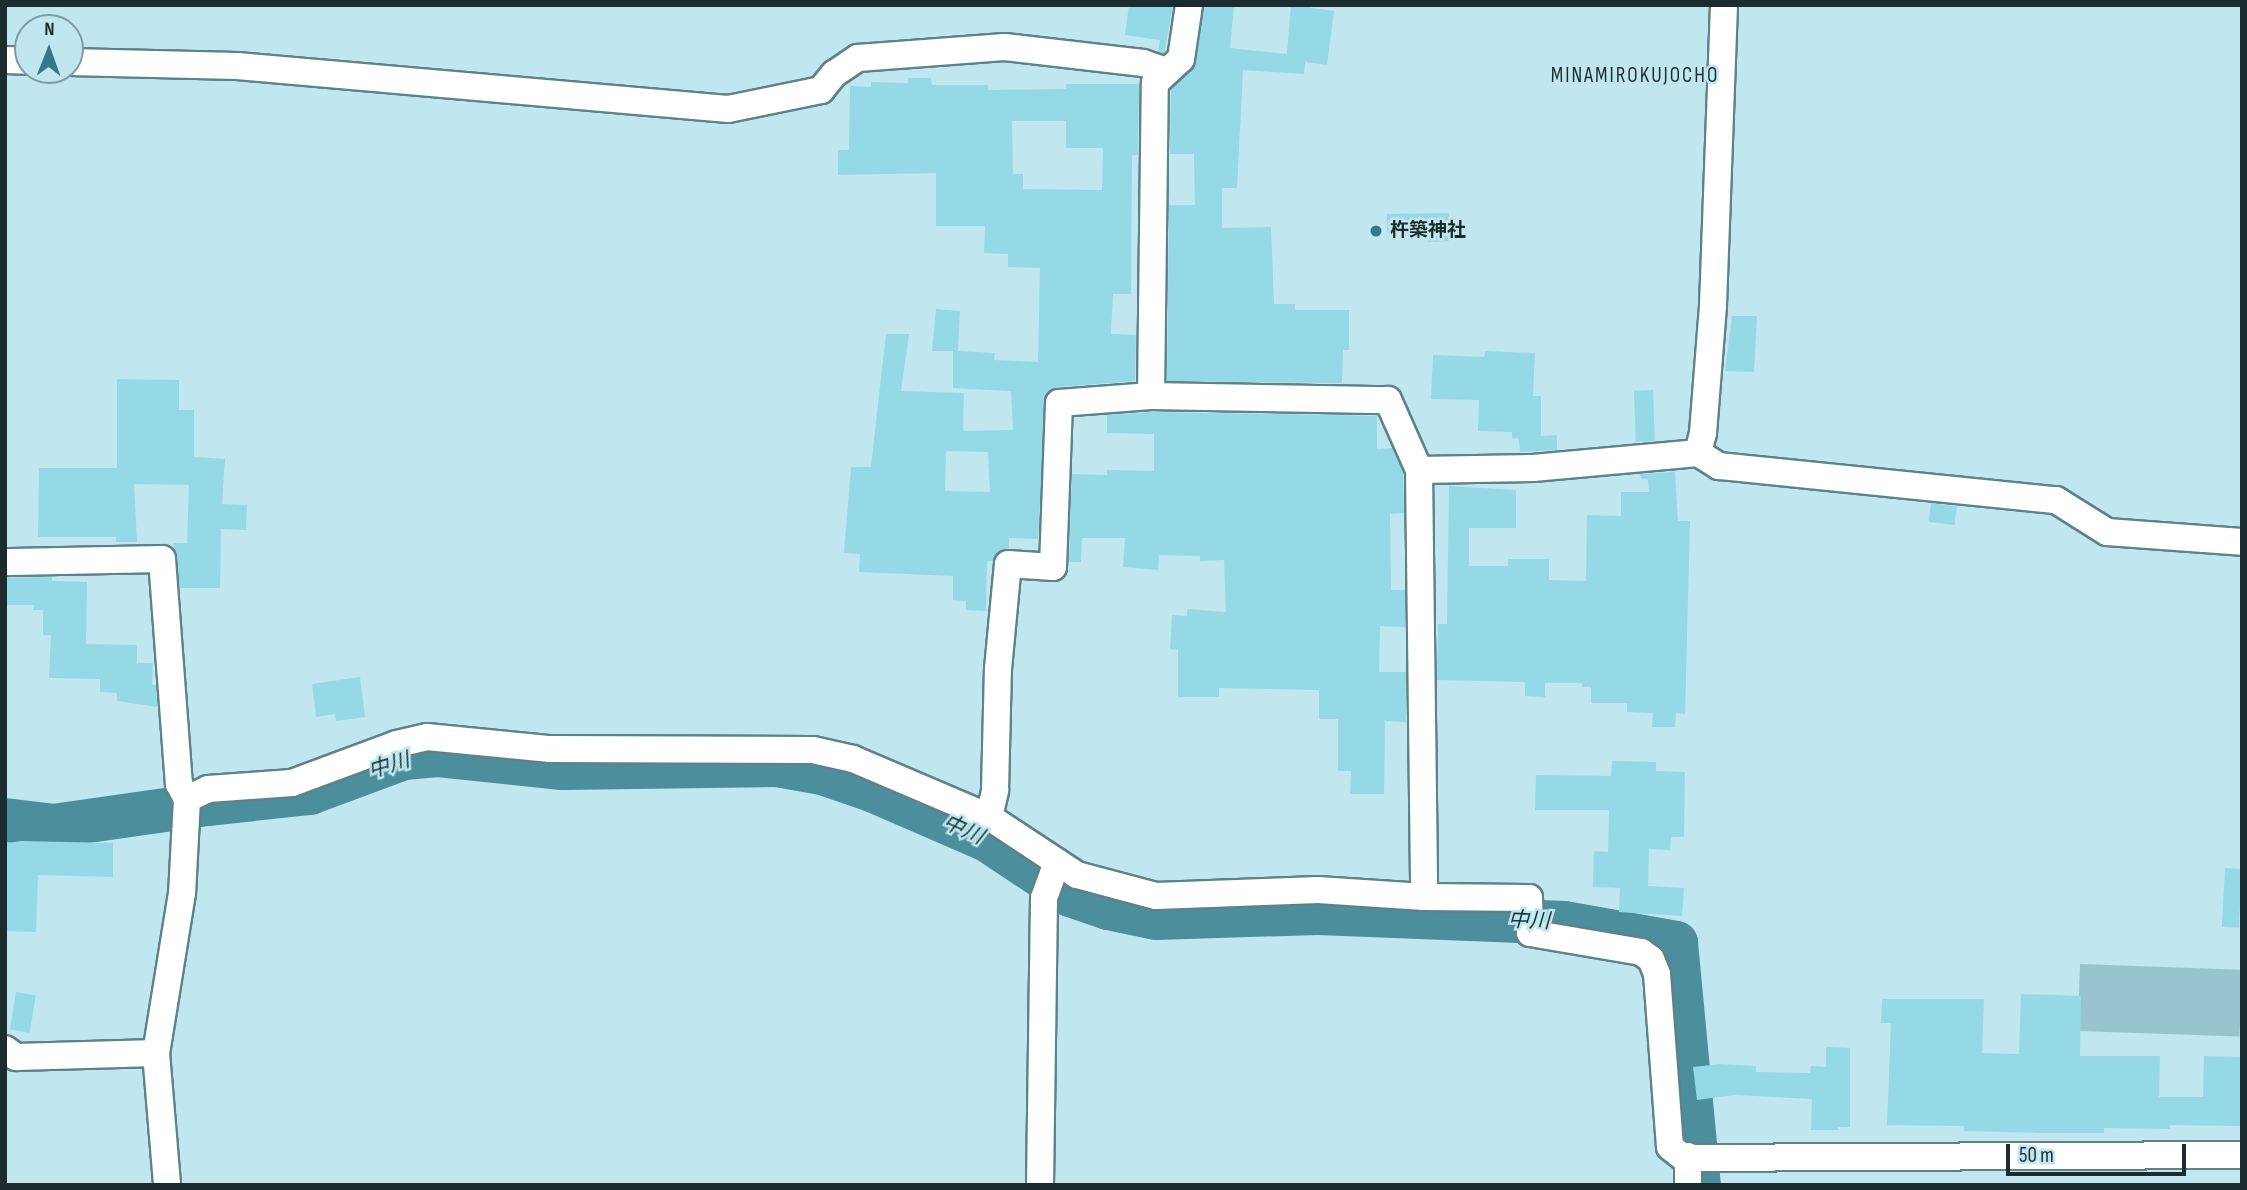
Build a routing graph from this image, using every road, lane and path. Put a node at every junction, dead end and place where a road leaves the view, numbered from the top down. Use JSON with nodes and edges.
{"nodes":[{"id":1,"x":1189,"y":5,"type":"edge"},
{"id":2,"x":1724,"y":5,"type":"edge"},
{"id":3,"x":84,"y":62,"type":"edge"},
{"id":4,"x":1166,"y":71,"type":"junction"},
{"id":5,"x":1151,"y":396,"type":"junction"},
{"id":6,"x":1698,"y":453,"type":"junction"},
{"id":7,"x":1419,"y":470,"type":"junction"},
{"id":8,"x":2242,"y":542,"type":"edge"},
{"id":9,"x":5,"y":562,"type":"edge"},
{"id":10,"x":187,"y":799,"type":"junction"},
{"id":11,"x":989,"y":817,"type":"junction"},
{"id":12,"x":1058,"y":862,"type":"junction"},
{"id":13,"x":1424,"y":897,"type":"junction"},
{"id":14,"x":5,"y":1049,"type":"edge"},
{"id":15,"x":156,"y":1053,"type":"junction"},
{"id":16,"x":2242,"y":1155,"type":"edge"},
{"id":17,"x":1688,"y":1156,"type":"junction"},
{"id":18,"x":167,"y":1185,"type":"edge"},
{"id":19,"x":1040,"y":1185,"type":"edge"},
{"id":20,"x":1688,"y":1185,"type":"edge"}],
"edges":[{"from":1,"to":4,"type":"street"},
{"from":2,"to":6,"type":"street"},
{"from":3,"to":4,"type":"street"},
{"from":4,"to":5,"type":"street"},
{"from":5,"to":7,"type":"street"},
{"from":5,"to":11,"type":"street"},
{"from":6,"to":7,"type":"street"},
{"from":6,"to":8,"type":"street"},
{"from":7,"to":13,"type":"street"},
{"from":9,"to":10,"type":"street"},
{"from":10,"to":11,"type":"street"},
{"from":10,"to":15,"type":"street"},
{"from":11,"to":12,"type":"street"},
{"from":12,"to":13,"type":"street"},
{"from":12,"to":19,"type":"street"},
{"from":13,"to":17,"type":"street"},
{"from":14,"to":15,"type":"street"},
{"from":15,"to":18,"type":"street"},
{"from":16,"to":17,"type":"street"},
{"from":17,"to":20,"type":"street"}]}
